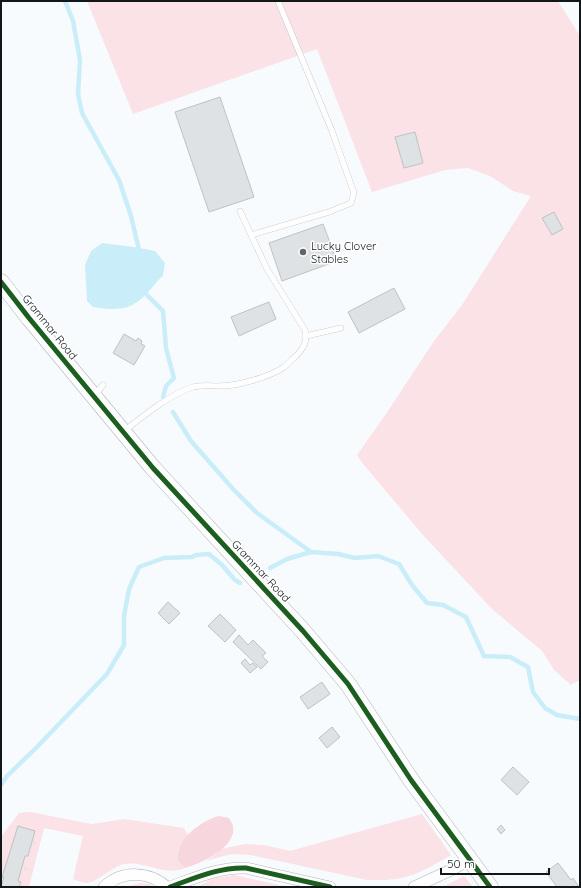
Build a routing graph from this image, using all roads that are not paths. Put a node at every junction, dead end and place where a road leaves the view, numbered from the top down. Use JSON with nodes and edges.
{"nodes":[{"id":1,"x":278,"y":1,"type":"edge"},
{"id":2,"x":240,"y":211,"type":"dead end"},
{"id":3,"x":251,"y":235,"type":"junction"},
{"id":4,"x":1,"y":282,"type":"edge"},
{"id":5,"x":341,"y":328,"type":"dead end"},
{"id":6,"x":306,"y":336,"type":"junction"},
{"id":7,"x":123,"y":432,"type":"junction"},
{"id":8,"x":469,"y":860,"type":"junction"},
{"id":9,"x":104,"y":887,"type":"edge"},
{"id":10,"x":169,"y":887,"type":"edge"},
{"id":11,"x":330,"y":887,"type":"edge"},
{"id":12,"x":414,"y":887,"type":"edge"},
{"id":13,"x":490,"y":887,"type":"edge"}],
"edges":[{"from":1,"to":3,"type":"lane"},
{"from":2,"to":3,"type":"lane"},
{"from":3,"to":6,"type":"lane"},
{"from":4,"to":7,"type":"street","name":"Grammar Road"},
{"from":5,"to":6,"type":"lane"},
{"from":6,"to":7,"type":"lane"},
{"from":7,"to":8,"type":"street","name":"Grammar Road"},
{"from":8,"to":12,"type":"street"},
{"from":8,"to":13,"type":"street","name":"Grammar Road"},
{"from":9,"to":10,"type":"street"},
{"from":10,"to":11,"type":"street"}]}
